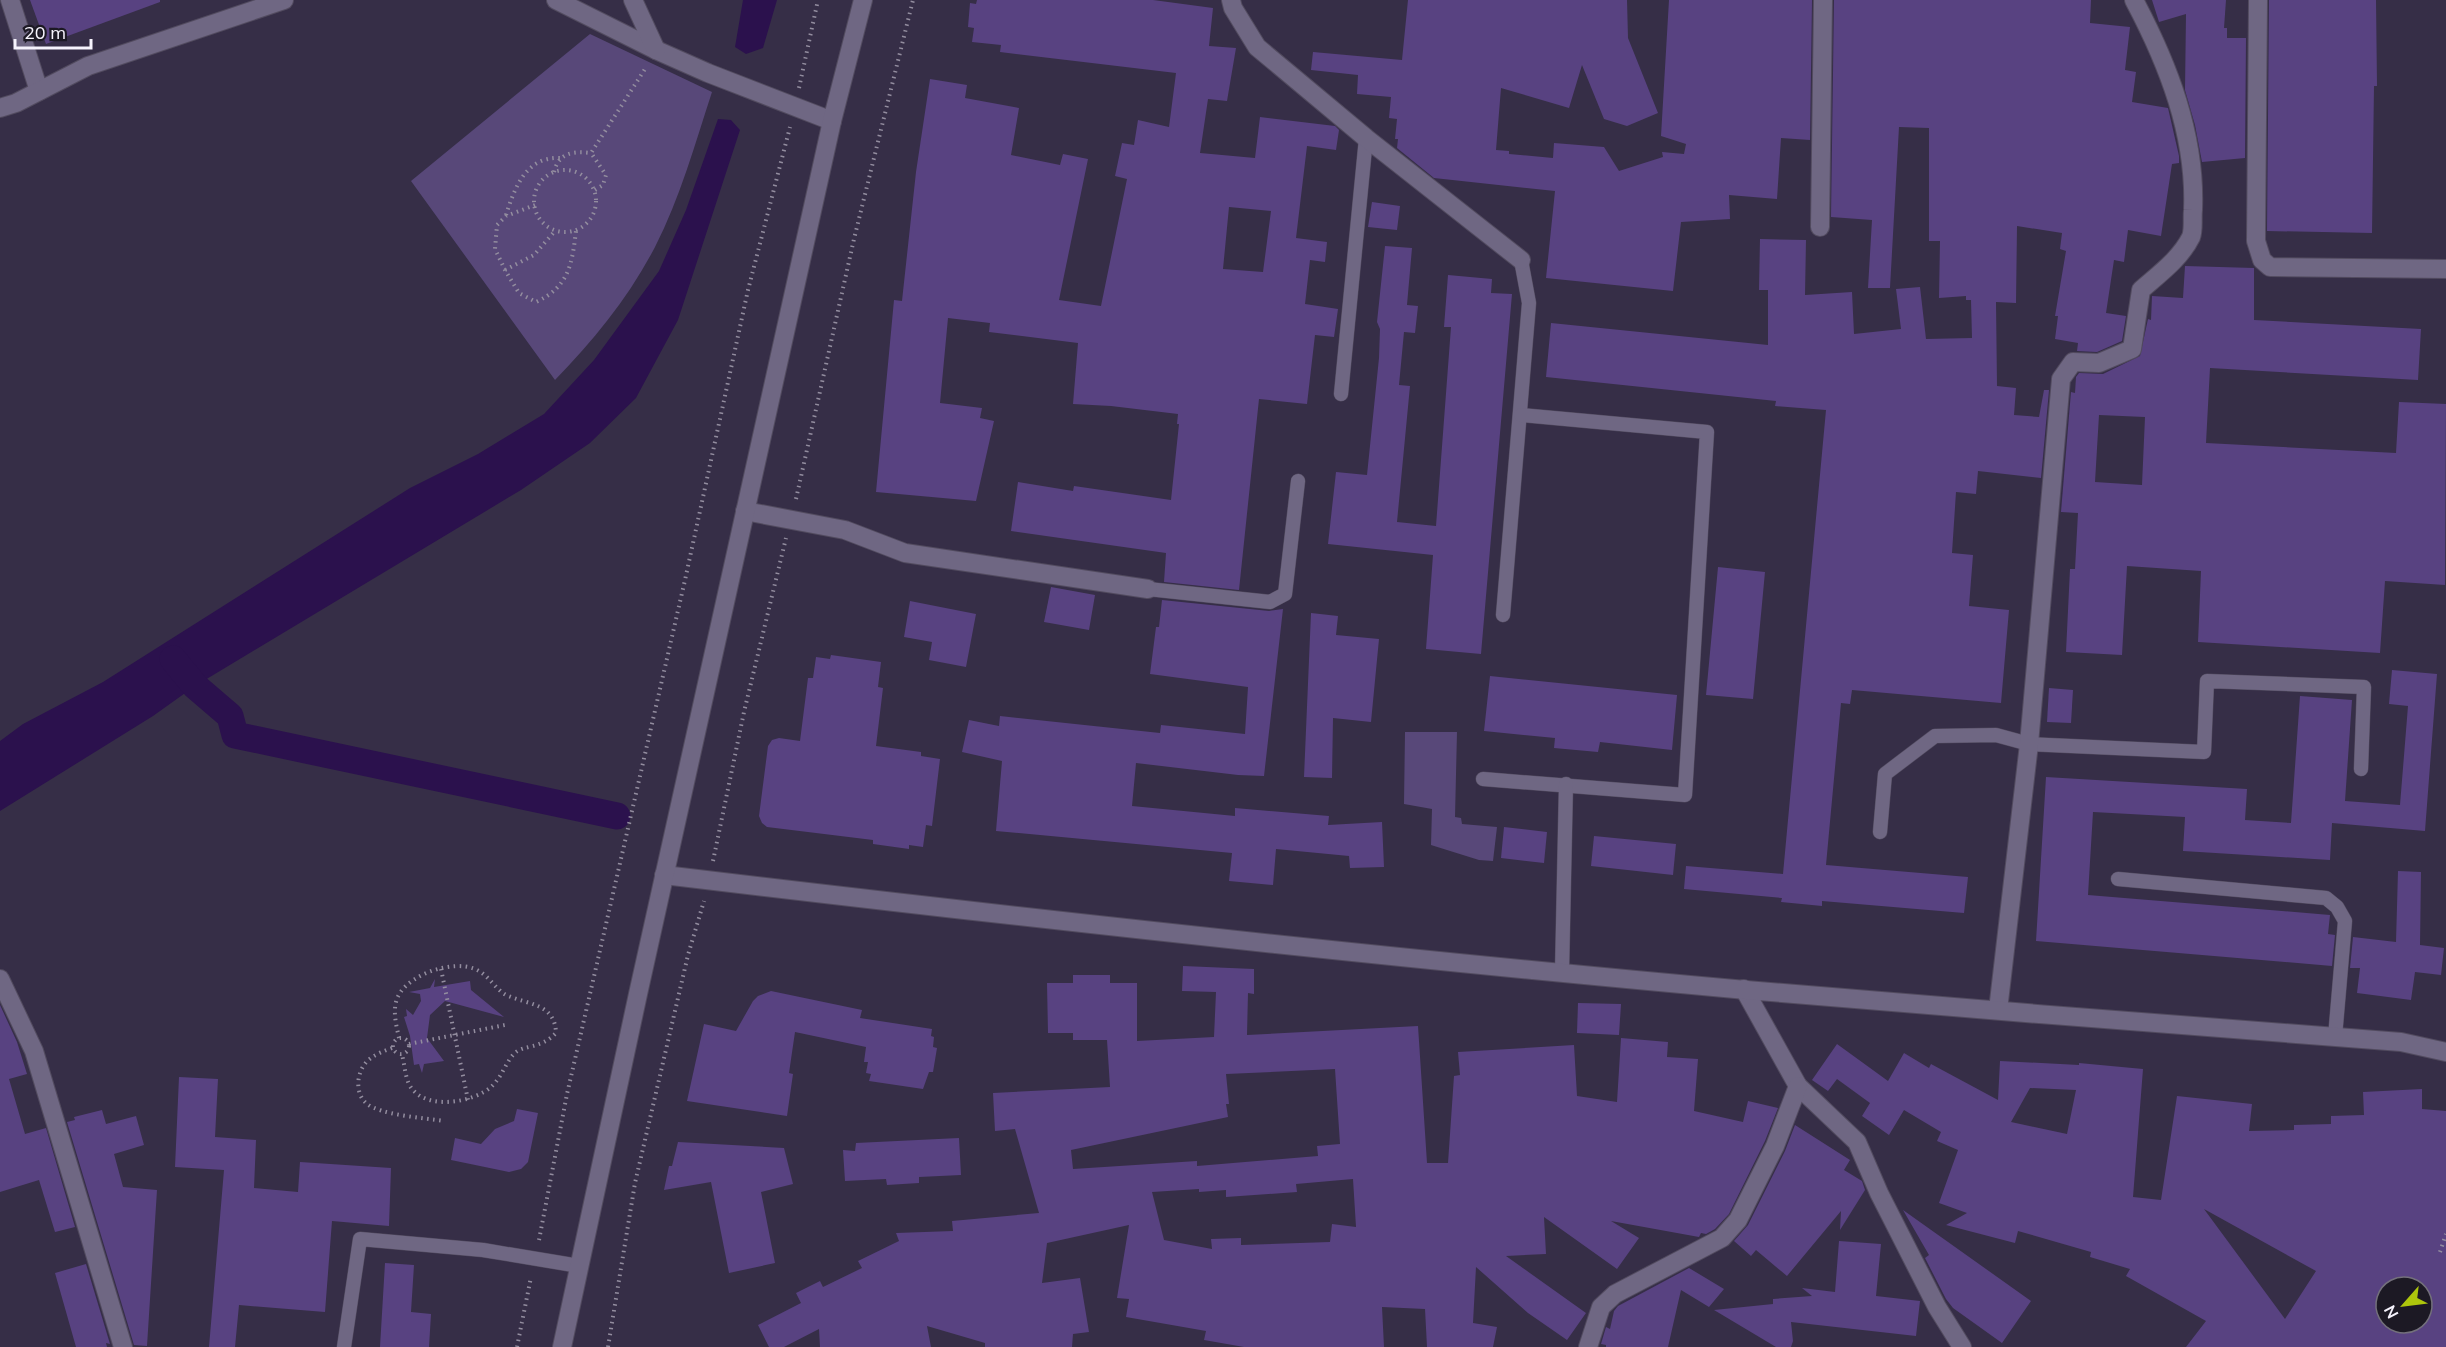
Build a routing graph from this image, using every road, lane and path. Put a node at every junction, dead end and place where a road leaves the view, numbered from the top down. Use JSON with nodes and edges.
{"nodes":[{"id":1,"x":10,"y":0,"type":"edge"},
{"id":2,"x":284,"y":0,"type":"edge"},
{"id":3,"x":556,"y":0,"type":"edge"},
{"id":4,"x":633,"y":0,"type":"edge"},
{"id":5,"x":818,"y":0,"type":"edge"},
{"id":6,"x":863,"y":0,"type":"edge"},
{"id":7,"x":913,"y":0,"type":"edge"},
{"id":8,"x":1231,"y":0,"type":"edge"},
{"id":9,"x":1823,"y":0,"type":"edge"},
{"id":10,"x":2134,"y":0,"type":"edge"},
{"id":11,"x":2258,"y":0,"type":"edge"},
{"id":12,"x":656,"y":50,"type":"junction"},
{"id":13,"x":39,"y":91,"type":"junction"},
{"id":14,"x":788,"y":104,"type":"junction"},
{"id":15,"x":0,"y":108,"type":"edge"},
{"id":16,"x":832,"y":121,"type":"junction"},
{"id":17,"x":1366,"y":138,"type":"junction"},
{"id":18,"x":591,"y":153,"type":"junction"},
{"id":19,"x":561,"y":158,"type":"junction"},
{"id":20,"x":554,"y":172,"type":"junction"},
{"id":21,"x":595,"y":190,"type":"junction"},
{"id":22,"x":535,"y":205,"type":"junction"},
{"id":23,"x":506,"y":216,"type":"junction"},
{"id":24,"x":1820,"y":227,"type":"dead end"},
{"id":25,"x":555,"y":231,"type":"junction"},
{"id":26,"x":576,"y":231,"type":"junction"},
{"id":27,"x":1521,"y":260,"type":"joint"},
{"id":28,"x":2446,"y":269,"type":"edge"},
{"id":29,"x":506,"y":270,"type":"junction"},
{"id":30,"x":1341,"y":394,"type":"dead end"},
{"id":31,"x":1521,"y":415,"type":"junction"},
{"id":32,"x":1298,"y":481,"type":"dead end"},
{"id":33,"x":745,"y":511,"type":"junction"},
{"id":34,"x":791,"y":520,"type":"junction"},
{"id":35,"x":1148,"y":589,"type":"joint"},
{"id":36,"x":1503,"y":615,"type":"dead end"},
{"id":37,"x":2029,"y":744,"type":"junction"},
{"id":38,"x":2361,"y":769,"type":"dead end"},
{"id":39,"x":1483,"y":779,"type":"dead end"},
{"id":40,"x":1566,"y":784,"type":"junction"},
{"id":41,"x":1880,"y":832,"type":"dead end"},
{"id":42,"x":664,"y":875,"type":"junction"},
{"id":43,"x":2118,"y":879,"type":"dead end"},
{"id":44,"x":709,"y":880,"type":"junction"},
{"id":45,"x":441,"y":969,"type":"junction"},
{"id":46,"x":1562,"y":972,"type":"junction"},
{"id":47,"x":0,"y":979,"type":"edge"},
{"id":48,"x":1744,"y":990,"type":"junction"},
{"id":49,"x":1998,"y":1010,"type":"junction"},
{"id":50,"x":505,"y":1025,"type":"dead end"},
{"id":51,"x":454,"y":1035,"type":"junction"},
{"id":52,"x":2335,"y":1037,"type":"junction"},
{"id":53,"x":399,"y":1038,"type":"junction"},
{"id":54,"x":409,"y":1044,"type":"junction"},
{"id":55,"x":392,"y":1048,"type":"junction"},
{"id":56,"x":2446,"y":1052,"type":"edge"},
{"id":57,"x":402,"y":1055,"type":"junction"},
{"id":58,"x":1798,"y":1086,"type":"junction"},
{"id":59,"x":468,"y":1100,"type":"junction"},
{"id":60,"x":444,"y":1121,"type":"dead end"},
{"id":61,"x":2446,"y":1234,"type":"edge"},
{"id":62,"x":2440,"y":1252,"type":"dead end"},
{"id":63,"x":535,"y":1259,"type":"junction"},
{"id":64,"x":579,"y":1266,"type":"junction"},
{"id":65,"x":123,"y":1347,"type":"edge"},
{"id":66,"x":344,"y":1347,"type":"edge"},
{"id":67,"x":517,"y":1347,"type":"edge"},
{"id":68,"x":562,"y":1347,"type":"edge"},
{"id":69,"x":608,"y":1347,"type":"edge"},
{"id":70,"x":1588,"y":1347,"type":"edge"},
{"id":71,"x":1962,"y":1347,"type":"edge"}],
"edges":[{"from":1,"to":13,"type":"street"},
{"from":2,"to":13,"type":"street"},
{"from":3,"to":12,"type":"street"},
{"from":4,"to":12,"type":"street"},
{"from":5,"to":14,"type":"path"},
{"from":6,"to":16,"type":"street"},
{"from":7,"to":34,"type":"path"},
{"from":8,"to":17,"type":"street"},
{"from":9,"to":24,"type":"street"},
{"from":10,"to":37,"type":"street"},
{"from":11,"to":28,"type":"street"},
{"from":12,"to":14,"type":"street"},
{"from":12,"to":18,"type":"path"},
{"from":13,"to":15,"type":"street"},
{"from":14,"to":16,"type":"street"},
{"from":14,"to":63,"type":"path"},
{"from":16,"to":33,"type":"street"},
{"from":17,"to":27,"type":"street"},
{"from":17,"to":30,"type":"lane"},
{"from":18,"to":19,"type":"path"},
{"from":18,"to":21,"type":"path"},
{"from":19,"to":20,"type":"path"},
{"from":19,"to":23,"type":"path"},
{"from":20,"to":21,"type":"path"},
{"from":20,"to":22,"type":"path"},
{"from":21,"to":26,"type":"path"},
{"from":22,"to":23,"type":"path"},
{"from":22,"to":25,"type":"path"},
{"from":23,"to":29,"type":"path"},
{"from":25,"to":26,"type":"path"},
{"from":25,"to":29,"type":"path"},
{"from":26,"to":29,"type":"path"},
{"from":27,"to":31,"type":"lane"},
{"from":31,"to":36,"type":"lane"},
{"from":31,"to":40,"type":"lane"},
{"from":32,"to":35,"type":"lane"},
{"from":33,"to":34,"type":"street"},
{"from":33,"to":42,"type":"street"},
{"from":34,"to":35,"type":"street"},
{"from":34,"to":44,"type":"path"},
{"from":37,"to":38,"type":"lane"},
{"from":37,"to":41,"type":"lane"},
{"from":37,"to":49,"type":"street"},
{"from":39,"to":40,"type":"lane"},
{"from":40,"to":46,"type":"lane"},
{"from":42,"to":44,"type":"street"},
{"from":42,"to":64,"type":"street"},
{"from":43,"to":52,"type":"lane"},
{"from":44,"to":46,"type":"street"},
{"from":44,"to":69,"type":"path"},
{"from":45,"to":51,"type":"path"},
{"from":45,"to":53,"type":"path"},
{"from":45,"to":59,"type":"path"},
{"from":46,"to":48,"type":"street"},
{"from":47,"to":65,"type":"street"},
{"from":48,"to":49,"type":"street"},
{"from":48,"to":58,"type":"street"},
{"from":49,"to":52,"type":"street"},
{"from":50,"to":51,"type":"path"},
{"from":51,"to":54,"type":"path"},
{"from":51,"to":59,"type":"path"},
{"from":52,"to":56,"type":"street"},
{"from":53,"to":54,"type":"path"},
{"from":53,"to":55,"type":"path"},
{"from":54,"to":57,"type":"path"},
{"from":55,"to":57,"type":"path"},
{"from":55,"to":60,"type":"path"},
{"from":57,"to":59,"type":"path"},
{"from":58,"to":70,"type":"street"},
{"from":58,"to":71,"type":"street"},
{"from":61,"to":62,"type":"path"},
{"from":63,"to":64,"type":"lane"},
{"from":63,"to":66,"type":"lane"},
{"from":63,"to":67,"type":"path"},
{"from":64,"to":68,"type":"street"}]}
